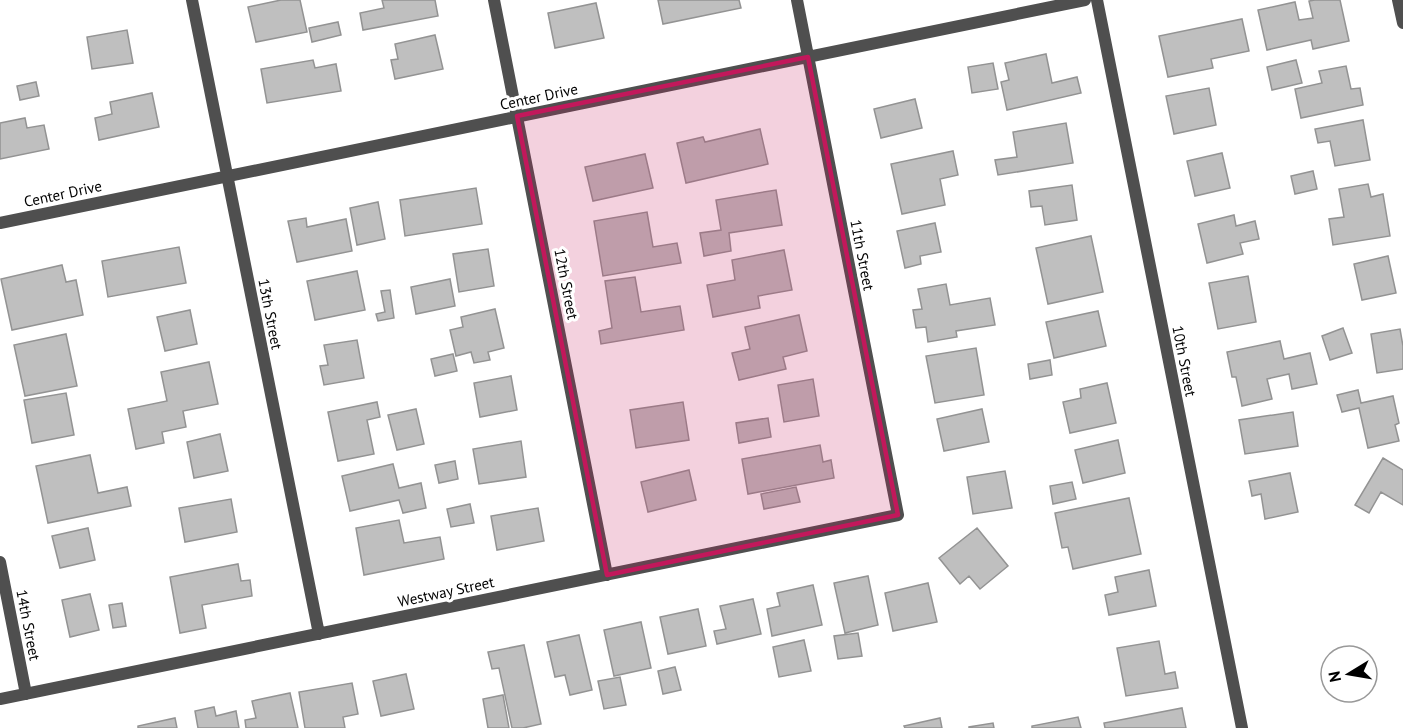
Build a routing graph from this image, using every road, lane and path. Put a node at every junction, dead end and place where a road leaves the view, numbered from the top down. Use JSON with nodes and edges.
{"nodes":[{"id":1,"x":192,"y":0,"type":"edge"},
{"id":2,"x":494,"y":0,"type":"edge"},
{"id":3,"x":797,"y":0,"type":"edge"},
{"id":4,"x":1085,"y":0,"type":"edge"},
{"id":5,"x":1097,"y":0,"type":"edge"},
{"id":6,"x":1398,"y":0,"type":"edge"},
{"id":7,"x":1403,"y":23,"type":"edge"},
{"id":8,"x":808,"y":57,"type":"junction"},
{"id":9,"x":517,"y":116,"type":"junction"},
{"id":10,"x":227,"y":176,"type":"junction"},
{"id":11,"x":0,"y":223,"type":"edge"},
{"id":12,"x":898,"y":515,"type":"joint"},
{"id":13,"x":0,"y":562,"type":"edge"},
{"id":14,"x":607,"y":575,"type":"junction"},
{"id":15,"x":319,"y":634,"type":"junction"},
{"id":16,"x":26,"y":693,"type":"junction"},
{"id":17,"x":0,"y":699,"type":"edge"},
{"id":18,"x":1242,"y":728,"type":"edge"}],
"edges":[{"from":1,"to":10,"type":"street","name":"13th Street"},
{"from":2,"to":9,"type":"street","name":"12th Street"},
{"from":3,"to":8,"type":"street","name":"11th Street"},
{"from":4,"to":8,"type":"street","name":"Center Drive"},
{"from":5,"to":18,"type":"street","name":"10th Street"},
{"from":6,"to":7,"type":"street"},
{"from":8,"to":9,"type":"street","name":"Center Drive"},
{"from":8,"to":12,"type":"street","name":"11th Street"},
{"from":9,"to":10,"type":"street","name":"Center Drive"},
{"from":9,"to":14,"type":"street","name":"12th Street"},
{"from":10,"to":11,"type":"street","name":"Center Drive"},
{"from":10,"to":15,"type":"street","name":"13th Street"},
{"from":12,"to":14,"type":"street","name":"Westway Street"},
{"from":13,"to":16,"type":"street","name":"14th Street"},
{"from":14,"to":15,"type":"street","name":"Westway Street"},
{"from":15,"to":16,"type":"street","name":"Westway Street"},
{"from":16,"to":17,"type":"street","name":"Westway Street"}]}
